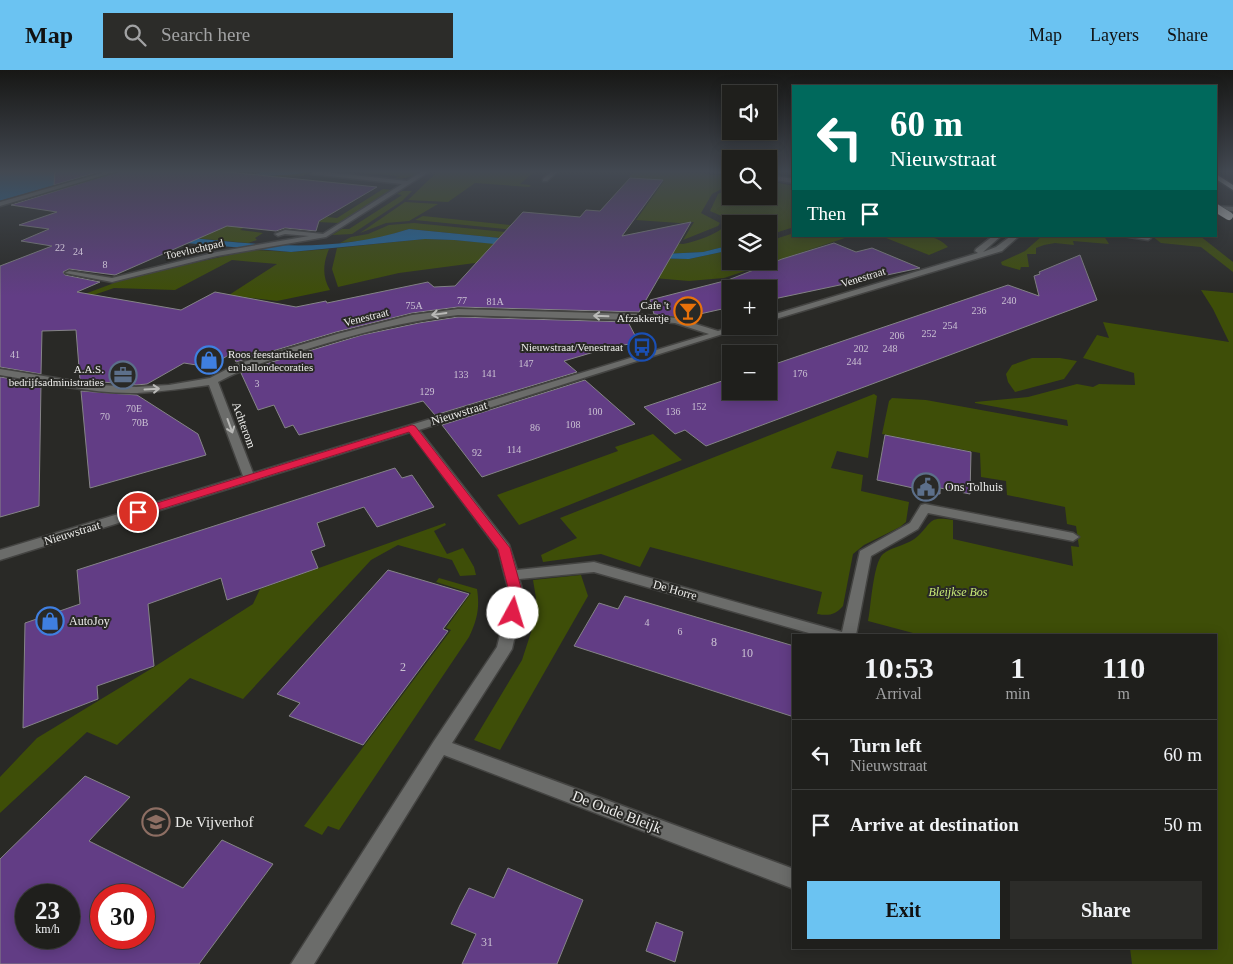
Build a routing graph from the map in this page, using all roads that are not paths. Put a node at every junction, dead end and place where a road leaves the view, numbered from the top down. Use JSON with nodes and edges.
{"nodes":[{"id":1,"x":362,"y":213,"type":"edge"},
{"id":2,"x":278,"y":234,"type":"dead end"},
{"id":3,"x":324,"y":236,"type":"junction"},
{"id":4,"x":997,"y":237,"type":"edge"},
{"id":5,"x":1015,"y":237,"type":"edge"},
{"id":6,"x":964,"y":260,"type":"junction"},
{"id":7,"x":69,"y":273,"type":"dead end"},
{"id":8,"x":777,"y":317,"type":"edge"},
{"id":9,"x":722,"y":333,"type":"edge"},
{"id":10,"x":718,"y":334,"type":"junction"},
{"id":11,"x":0,"y":372,"type":"edge"},
{"id":12,"x":213,"y":381,"type":"junction"},
{"id":13,"x":412,"y":428,"type":"junction"},
{"id":14,"x":249,"y":478,"type":"junction"},
{"id":15,"x":1073,"y":537,"type":"dead end"},
{"id":16,"x":0,"y":555,"type":"edge"},
{"id":17,"x":511,"y":575,"type":"junction"},
{"id":18,"x":832,"y":634,"type":"edge"},
{"id":19,"x":849,"y":634,"type":"edge"},
{"id":20,"x":440,"y":746,"type":"junction"},
{"id":21,"x":792,"y":878,"type":"edge"},
{"id":22,"x":302,"y":964,"type":"edge"}],
"edges":[{"from":1,"to":3,"type":"street"},
{"from":2,"to":3,"type":"street"},
{"from":3,"to":7,"type":"street","name":"Toevluchtpad"},
{"from":4,"to":6,"type":"street","name":"Venestraat"},
{"from":5,"to":6,"type":"street","name":"Venestraat"},
{"from":6,"to":8,"type":"street","name":"Venestraat"},
{"from":9,"to":10,"type":"street"},
{"from":10,"to":12,"type":"street","name":"Venestraat","one_way":true},
{"from":10,"to":13,"type":"street","name":"Nieuwstraat"},
{"from":11,"to":12,"type":"street","name":"Venestraat","one_way":true},
{"from":12,"to":14,"type":"street","name":"Achterom","one_way":true},
{"from":13,"to":14,"type":"street","name":"Nieuwstraat"},
{"from":13,"to":17,"type":"street"},
{"from":14,"to":16,"type":"street","name":"Nieuwstraat"},
{"from":15,"to":19,"type":"street"},
{"from":17,"to":18,"type":"street","name":"De Horre"},
{"from":17,"to":20,"type":"street"},
{"from":20,"to":21,"type":"street","name":"De Oude Bleijk"},
{"from":20,"to":22,"type":"street"}]}
